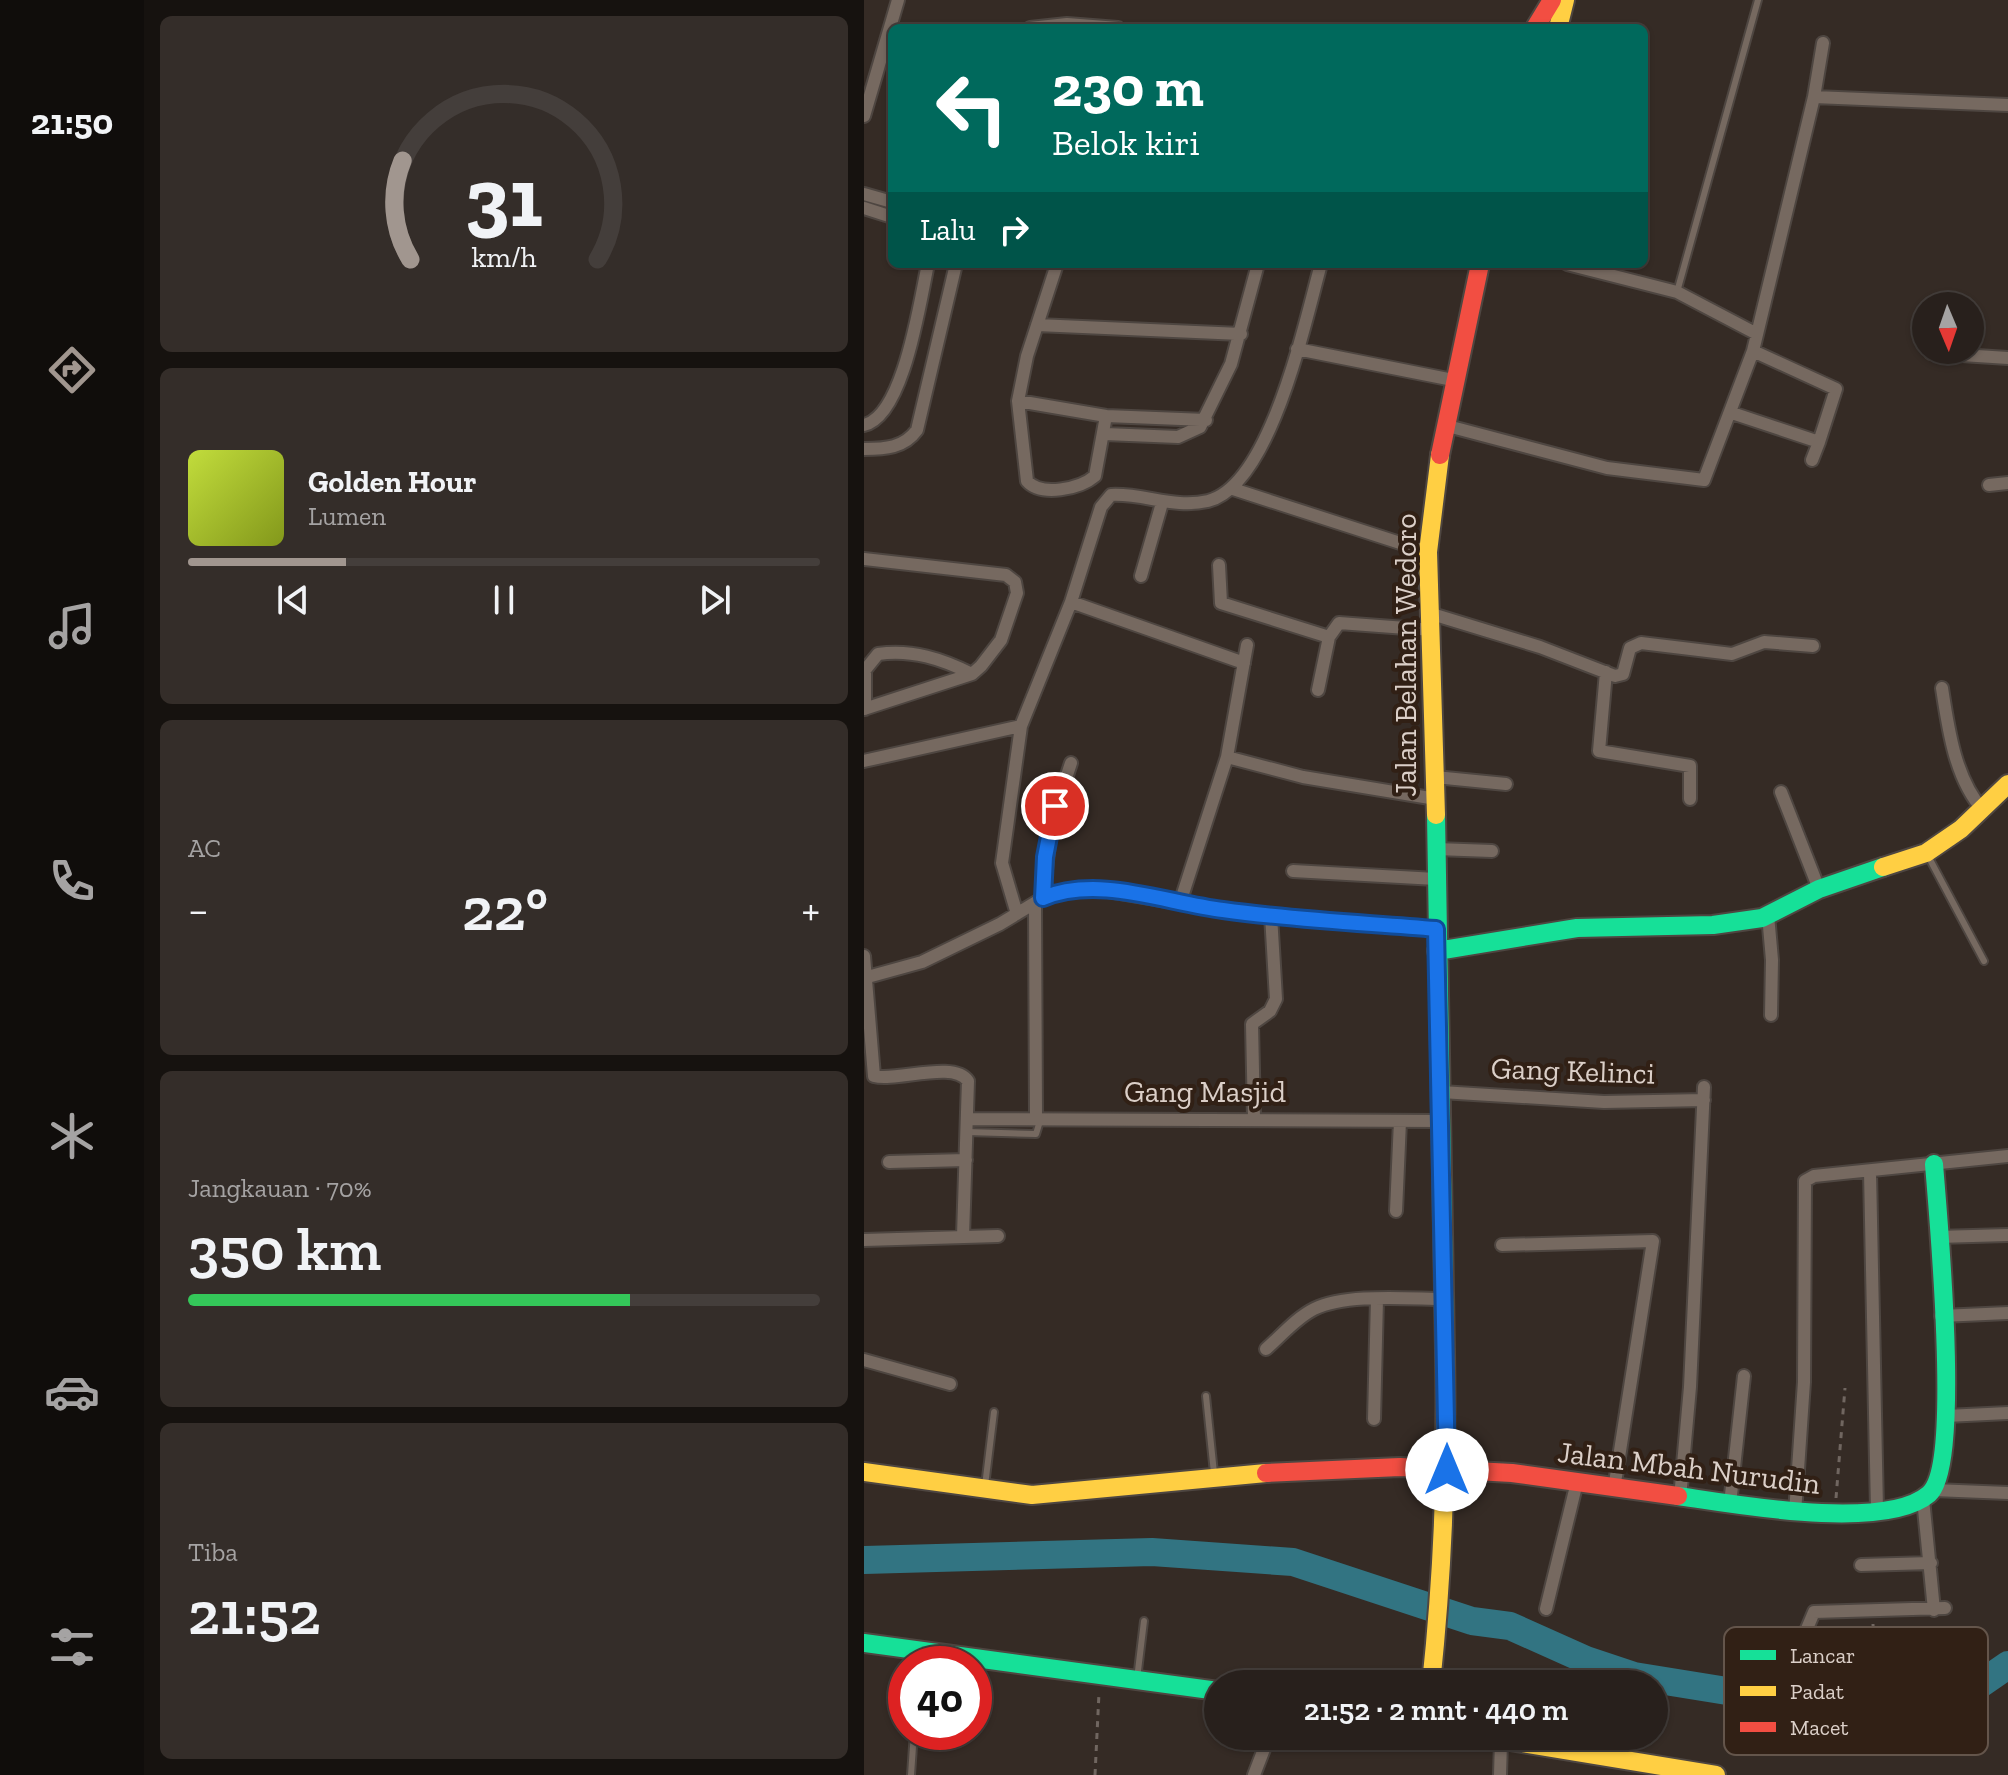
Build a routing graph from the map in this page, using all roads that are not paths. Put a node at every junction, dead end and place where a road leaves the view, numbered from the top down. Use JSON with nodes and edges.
{"nodes":[{"id":1,"x":898,"y":0,"type":"edge"},
{"id":2,"x":1552,"y":0,"type":"edge"},
{"id":3,"x":1565,"y":0,"type":"edge"},
{"id":4,"x":1758,"y":0,"type":"edge"},
{"id":5,"x":891,"y":24,"type":"edge"},
{"id":6,"x":1537,"y":24,"type":"edge"},
{"id":7,"x":1559,"y":24,"type":"edge"},
{"id":8,"x":888,"y":34,"type":"edge"},
{"id":9,"x":1823,"y":43,"type":"dead end"},
{"id":10,"x":864,"y":62,"type":"edge"},
{"id":11,"x":879,"y":64,"type":"junction"},
{"id":12,"x":1814,"y":97,"type":"junction"},
{"id":13,"x":2008,"y":105,"type":"edge"},
{"id":14,"x":864,"y":116,"type":"edge"},
{"id":15,"x":864,"y":194,"type":"edge"},
{"id":16,"x":888,"y":201,"type":"edge"},
{"id":17,"x":864,"y":208,"type":"edge"},
{"id":18,"x":888,"y":216,"type":"edge"},
{"id":19,"x":927,"y":268,"type":"edge"},
{"id":20,"x":955,"y":268,"type":"edge"},
{"id":21,"x":1056,"y":268,"type":"edge"},
{"id":22,"x":1257,"y":268,"type":"edge"},
{"id":23,"x":1320,"y":268,"type":"edge"},
{"id":24,"x":1478,"y":268,"type":"edge"},
{"id":25,"x":1583,"y":268,"type":"edge"},
{"id":26,"x":1677,"y":292,"type":"junction"},
{"id":27,"x":1037,"y":325,"type":"junction"},
{"id":28,"x":1241,"y":334,"type":"junction"},
{"id":29,"x":1757,"y":334,"type":"junction"},
{"id":30,"x":1297,"y":349,"type":"junction"},
{"id":31,"x":1753,"y":351,"type":"junction"},
{"id":32,"x":1984,"y":356,"type":"edge"},
{"id":33,"x":2008,"y":358,"type":"edge"},
{"id":34,"x":1453,"y":380,"type":"junction"},
{"id":35,"x":1018,"y":401,"type":"junction"},
{"id":36,"x":1732,"y":413,"type":"junction"},
{"id":37,"x":1106,"y":416,"type":"junction"},
{"id":38,"x":1206,"y":420,"type":"junction"},
{"id":39,"x":864,"y":425,"type":"edge"},
{"id":40,"x":1444,"y":425,"type":"junction"},
{"id":41,"x":1105,"y":434,"type":"junction"},
{"id":42,"x":1819,"y":442,"type":"junction"},
{"id":43,"x":864,"y":449,"type":"edge"},
{"id":44,"x":1812,"y":460,"type":"dead end"},
{"id":45,"x":2008,"y":483,"type":"edge"},
{"id":46,"x":1989,"y":485,"type":"dead end"},
{"id":47,"x":1233,"y":489,"type":"junction"},
{"id":48,"x":1162,"y":503,"type":"junction"},
{"id":49,"x":1428,"y":552,"type":"junction"},
{"id":50,"x":864,"y":559,"type":"edge"},
{"id":51,"x":1219,"y":565,"type":"dead end"},
{"id":52,"x":1141,"y":576,"type":"dead end"},
{"id":53,"x":1071,"y":602,"type":"junction"},
{"id":54,"x":1432,"y":622,"type":"junction"},
{"id":55,"x":1329,"y":637,"type":"junction"},
{"id":56,"x":1247,"y":645,"type":"dead end"},
{"id":57,"x":1813,"y":646,"type":"dead end"},
{"id":58,"x":1244,"y":663,"type":"junction"},
{"id":59,"x":1606,"y":672,"type":"junction"},
{"id":60,"x":972,"y":674,"type":"junction"},
{"id":61,"x":1942,"y":688,"type":"dead end"},
{"id":62,"x":1318,"y":690,"type":"dead end"},
{"id":63,"x":864,"y":709,"type":"edge"},
{"id":64,"x":1021,"y":726,"type":"junction"},
{"id":65,"x":1227,"y":757,"type":"junction"},
{"id":66,"x":864,"y":761,"type":"edge"},
{"id":67,"x":1071,"y":763,"type":"dead end"},
{"id":68,"x":1435,"y":777,"type":"junction"},
{"id":69,"x":1506,"y":784,"type":"dead end"},
{"id":70,"x":2008,"y":784,"type":"edge"},
{"id":71,"x":1781,"y":792,"type":"dead end"},
{"id":72,"x":1436,"y":799,"type":"junction"},
{"id":73,"x":1690,"y":799,"type":"dead end"},
{"id":74,"x":1978,"y":804,"type":"junction"},
{"id":75,"x":1436,"y":849,"type":"junction"},
{"id":76,"x":1492,"y":851,"type":"dead end"},
{"id":77,"x":1926,"y":853,"type":"junction"},
{"id":78,"x":1293,"y":871,"type":"dead end"},
{"id":79,"x":1436,"y":879,"type":"junction"},
{"id":80,"x":1819,"y":889,"type":"junction"},
{"id":81,"x":1039,"y":900,"type":"junction"},
{"id":82,"x":1180,"y":903,"type":"junction"},
{"id":83,"x":1017,"y":914,"type":"junction"},
{"id":84,"x":1271,"y":915,"type":"junction"},
{"id":85,"x":1768,"y":915,"type":"junction"},
{"id":86,"x":1436,"y":929,"type":"junction"},
{"id":87,"x":1437,"y":951,"type":"junction"},
{"id":88,"x":864,"y":956,"type":"edge"},
{"id":89,"x":1984,"y":961,"type":"dead end"},
{"id":90,"x":865,"y":977,"type":"edge"},
{"id":91,"x":1771,"y":1015,"type":"dead end"},
{"id":92,"x":1441,"y":1092,"type":"junction"},
{"id":93,"x":1038,"y":1117,"type":"junction"},
{"id":94,"x":1254,"y":1118,"type":"junction"},
{"id":95,"x":1400,"y":1121,"type":"junction"},
{"id":96,"x":1442,"y":1121,"type":"junction"},
{"id":97,"x":968,"y":1125,"type":"junction"},
{"id":98,"x":2008,"y":1156,"type":"edge"},
{"id":99,"x":966,"y":1160,"type":"junction"},
{"id":100,"x":889,"y":1162,"type":"dead end"},
{"id":101,"x":1934,"y":1164,"type":"junction"},
{"id":102,"x":1870,"y":1172,"type":"junction"},
{"id":103,"x":1396,"y":1211,"type":"dead end"},
{"id":104,"x":2008,"y":1235,"type":"edge"},
{"id":105,"x":963,"y":1236,"type":"junction"},
{"id":106,"x":998,"y":1236,"type":"dead end"},
{"id":107,"x":1937,"y":1237,"type":"junction"},
{"id":108,"x":864,"y":1240,"type":"edge"},
{"id":109,"x":1502,"y":1245,"type":"dead end"},
{"id":110,"x":1377,"y":1299,"type":"junction"},
{"id":111,"x":1446,"y":1299,"type":"junction"},
{"id":112,"x":2008,"y":1313,"type":"edge"},
{"id":113,"x":1941,"y":1316,"type":"junction"},
{"id":114,"x":1266,"y":1349,"type":"dead end"},
{"id":115,"x":864,"y":1360,"type":"edge"},
{"id":116,"x":1744,"y":1376,"type":"dead end"},
{"id":117,"x":950,"y":1384,"type":"dead end"},
{"id":118,"x":1206,"y":1396,"type":"dead end"},
{"id":119,"x":994,"y":1412,"type":"dead end"},
{"id":120,"x":2008,"y":1413,"type":"edge"},
{"id":121,"x":1946,"y":1416,"type":"junction"},
{"id":122,"x":1374,"y":1419,"type":"dead end"},
{"id":123,"x":1447,"y":1470,"type":"junction"},
{"id":124,"x":864,"y":1472,"type":"edge"},
{"id":125,"x":1215,"y":1477,"type":"junction"},
{"id":126,"x":1577,"y":1482,"type":"junction"},
{"id":127,"x":1614,"y":1489,"type":"junction"},
{"id":128,"x":985,"y":1490,"type":"junction"},
{"id":129,"x":2008,"y":1493,"type":"edge"},
{"id":130,"x":1928,"y":1494,"type":"junction"},
{"id":131,"x":1680,"y":1498,"type":"junction"},
{"id":132,"x":1730,"y":1504,"type":"junction"},
{"id":133,"x":1877,"y":1510,"type":"junction"},
{"id":134,"x":1795,"y":1513,"type":"junction"},
{"id":135,"x":1931,"y":1563,"type":"junction"},
{"id":136,"x":1861,"y":1565,"type":"dead end"},
{"id":137,"x":1546,"y":1609,"type":"dead end"},
{"id":138,"x":1144,"y":1621,"type":"dead end"},
{"id":139,"x":1807,"y":1627,"type":"edge"},
{"id":140,"x":864,"y":1643,"type":"edge"},
{"id":141,"x":888,"y":1649,"type":"edge"},
{"id":142,"x":992,"y":1663,"type":"edge"},
{"id":143,"x":1433,"y":1670,"type":"edge"},
{"id":144,"x":1137,"y":1679,"type":"junction"},
{"id":145,"x":1204,"y":1689,"type":"edge"},
{"id":146,"x":913,"y":1750,"type":"edge"},
{"id":147,"x":1264,"y":1750,"type":"edge"},
{"id":148,"x":1501,"y":1750,"type":"edge"},
{"id":149,"x":1542,"y":1750,"type":"edge"},
{"id":150,"x":911,"y":1775,"type":"edge"},
{"id":151,"x":1254,"y":1775,"type":"edge"},
{"id":152,"x":1500,"y":1775,"type":"edge"},
{"id":153,"x":1716,"y":1775,"type":"edge"}],
"edges":[{"from":1,"to":5,"type":"street"},
{"from":2,"to":6,"type":"street"},
{"from":3,"to":7,"type":"street"},
{"from":4,"to":26,"type":"lane"},
{"from":8,"to":11,"type":"street"},
{"from":9,"to":12,"type":"street"},
{"from":10,"to":11,"type":"street"},
{"from":11,"to":14,"type":"street"},
{"from":12,"to":13,"type":"street"},
{"from":12,"to":29,"type":"street"},
{"from":15,"to":16,"type":"street"},
{"from":17,"to":18,"type":"street"},
{"from":19,"to":39,"type":"street"},
{"from":20,"to":43,"type":"street"},
{"from":21,"to":27,"type":"street"},
{"from":22,"to":28,"type":"street"},
{"from":23,"to":30,"type":"street"},
{"from":24,"to":34,"type":"street","name":"Jalan Belahan Wedoro"},
{"from":25,"to":26,"type":"street"},
{"from":26,"to":29,"type":"street"},
{"from":27,"to":28,"type":"street"},
{"from":27,"to":35,"type":"street"},
{"from":28,"to":38,"type":"street"},
{"from":29,"to":31,"type":"street"},
{"from":30,"to":34,"type":"street"},
{"from":30,"to":47,"type":"street"},
{"from":31,"to":36,"type":"street"},
{"from":31,"to":42,"type":"street"},
{"from":32,"to":33,"type":"street"},
{"from":34,"to":40,"type":"street","name":"Jalan Belahan Wedoro"},
{"from":35,"to":37,"type":"street"},
{"from":35,"to":41,"type":"street"},
{"from":36,"to":40,"type":"street"},
{"from":36,"to":42,"type":"street"},
{"from":37,"to":38,"type":"street"},
{"from":37,"to":41,"type":"street"},
{"from":38,"to":41,"type":"street"},
{"from":40,"to":49,"type":"street","name":"Jalan Belahan Wedoro"},
{"from":42,"to":44,"type":"street"},
{"from":45,"to":46,"type":"street"},
{"from":47,"to":48,"type":"street"},
{"from":47,"to":49,"type":"street"},
{"from":48,"to":52,"type":"street"},
{"from":48,"to":53,"type":"street"},
{"from":49,"to":54,"type":"street","name":"Jalan Belahan Wedoro"},
{"from":50,"to":60,"type":"street"},
{"from":51,"to":55,"type":"street"},
{"from":53,"to":58,"type":"street"},
{"from":53,"to":64,"type":"street"},
{"from":54,"to":55,"type":"street"},
{"from":54,"to":59,"type":"street"},
{"from":54,"to":68,"type":"street","name":"Jalan Belahan Wedoro"},
{"from":55,"to":62,"type":"street"},
{"from":56,"to":58,"type":"street"},
{"from":57,"to":59,"type":"street"},
{"from":58,"to":65,"type":"street"},
{"from":59,"to":73,"type":"street"},
{"from":60,"to":63,"type":"street"},
{"from":60,"to":63,"type":"street"},
{"from":61,"to":74,"type":"street"},
{"from":64,"to":66,"type":"street"},
{"from":64,"to":83,"type":"street"},
{"from":65,"to":72,"type":"street"},
{"from":65,"to":82,"type":"street"},
{"from":67,"to":81,"type":"street"},
{"from":68,"to":69,"type":"street"},
{"from":68,"to":72,"type":"street","name":"Jalan Belahan Wedoro"},
{"from":70,"to":74,"type":"street"},
{"from":71,"to":80,"type":"street"},
{"from":72,"to":75,"type":"street","name":"Jalan Belahan Wedoro"},
{"from":74,"to":77,"type":"street"},
{"from":75,"to":76,"type":"street"},
{"from":75,"to":79,"type":"street","name":"Jalan Belahan Wedoro"},
{"from":77,"to":80,"type":"street"},
{"from":77,"to":89,"type":"lane"},
{"from":78,"to":79,"type":"street"},
{"from":79,"to":86,"type":"street","name":"Jalan Belahan Wedoro"},
{"from":80,"to":85,"type":"street"},
{"from":81,"to":82,"type":"street"},
{"from":81,"to":83,"type":"street"},
{"from":81,"to":93,"type":"street"},
{"from":82,"to":84,"type":"street"},
{"from":83,"to":90,"type":"street"},
{"from":84,"to":86,"type":"street"},
{"from":84,"to":94,"type":"street"},
{"from":85,"to":87,"type":"street"},
{"from":85,"to":91,"type":"street"},
{"from":86,"to":87,"type":"street","name":"Jalan Belahan Wedoro"},
{"from":87,"to":92,"type":"street","name":"Jalan Belahan Wedoro"},
{"from":88,"to":90,"type":"street"},
{"from":90,"to":97,"type":"street"},
{"from":92,"to":96,"type":"street","name":"Jalan Belahan Wedoro"},
{"from":92,"to":131,"type":"street","name":"Gang Kelinci"},
{"from":93,"to":94,"type":"street","name":"Gang Masjid"},
{"from":93,"to":97,"type":"street","name":"Gang Masjid"},
{"from":94,"to":95,"type":"street","name":"Gang Masjid"},
{"from":95,"to":96,"type":"street","name":"Gang Masjid"},
{"from":95,"to":103,"type":"street"},
{"from":96,"to":111,"type":"street","name":"Jalan Belahan Wedoro"},
{"from":97,"to":99,"type":"street"},
{"from":98,"to":101,"type":"street"},
{"from":99,"to":100,"type":"street"},
{"from":99,"to":105,"type":"street"},
{"from":101,"to":102,"type":"street"},
{"from":101,"to":107,"type":"street"},
{"from":102,"to":133,"type":"street"},
{"from":102,"to":134,"type":"street"},
{"from":104,"to":107,"type":"street"},
{"from":105,"to":106,"type":"street"},
{"from":105,"to":108,"type":"street"},
{"from":107,"to":113,"type":"street"},
{"from":109,"to":127,"type":"street"},
{"from":110,"to":111,"type":"street"},
{"from":110,"to":114,"type":"street"},
{"from":110,"to":122,"type":"street"},
{"from":111,"to":123,"type":"street","name":"Jalan Belahan Wedoro"},
{"from":112,"to":113,"type":"street"},
{"from":113,"to":121,"type":"street"},
{"from":115,"to":117,"type":"street"},
{"from":116,"to":132,"type":"street"},
{"from":118,"to":125,"type":"lane"},
{"from":119,"to":128,"type":"lane"},
{"from":120,"to":121,"type":"street"},
{"from":121,"to":130,"type":"street"},
{"from":123,"to":125,"type":"street","name":"Jalan Mbah Nurudin"},
{"from":123,"to":126,"type":"street","name":"Jalan Mbah Nurudin"},
{"from":123,"to":143,"type":"street","name":"Jalan Belahan Wedoro"},
{"from":124,"to":128,"type":"street","name":"Jalan Mbah Nurudin"},
{"from":125,"to":128,"type":"street","name":"Jalan Mbah Nurudin"},
{"from":126,"to":127,"type":"street","name":"Jalan Mbah Nurudin"},
{"from":126,"to":137,"type":"street"},
{"from":127,"to":131,"type":"street","name":"Jalan Mbah Nurudin"},
{"from":129,"to":130,"type":"street"},
{"from":130,"to":133,"type":"street","name":"Jalan Mbah Nurudin"},
{"from":130,"to":135,"type":"street"},
{"from":131,"to":132,"type":"street","name":"Jalan Mbah Nurudin"},
{"from":132,"to":134,"type":"street","name":"Jalan Mbah Nurudin"},
{"from":133,"to":134,"type":"street","name":"Jalan Mbah Nurudin"},
{"from":135,"to":136,"type":"street"},
{"from":135,"to":139,"type":"street"},
{"from":138,"to":144,"type":"lane"},
{"from":140,"to":141,"type":"street"},
{"from":142,"to":144,"type":"street"},
{"from":144,"to":145,"type":"street"},
{"from":146,"to":150,"type":"lane"},
{"from":147,"to":151,"type":"street"},
{"from":148,"to":152,"type":"street"},
{"from":149,"to":153,"type":"street"}]}
